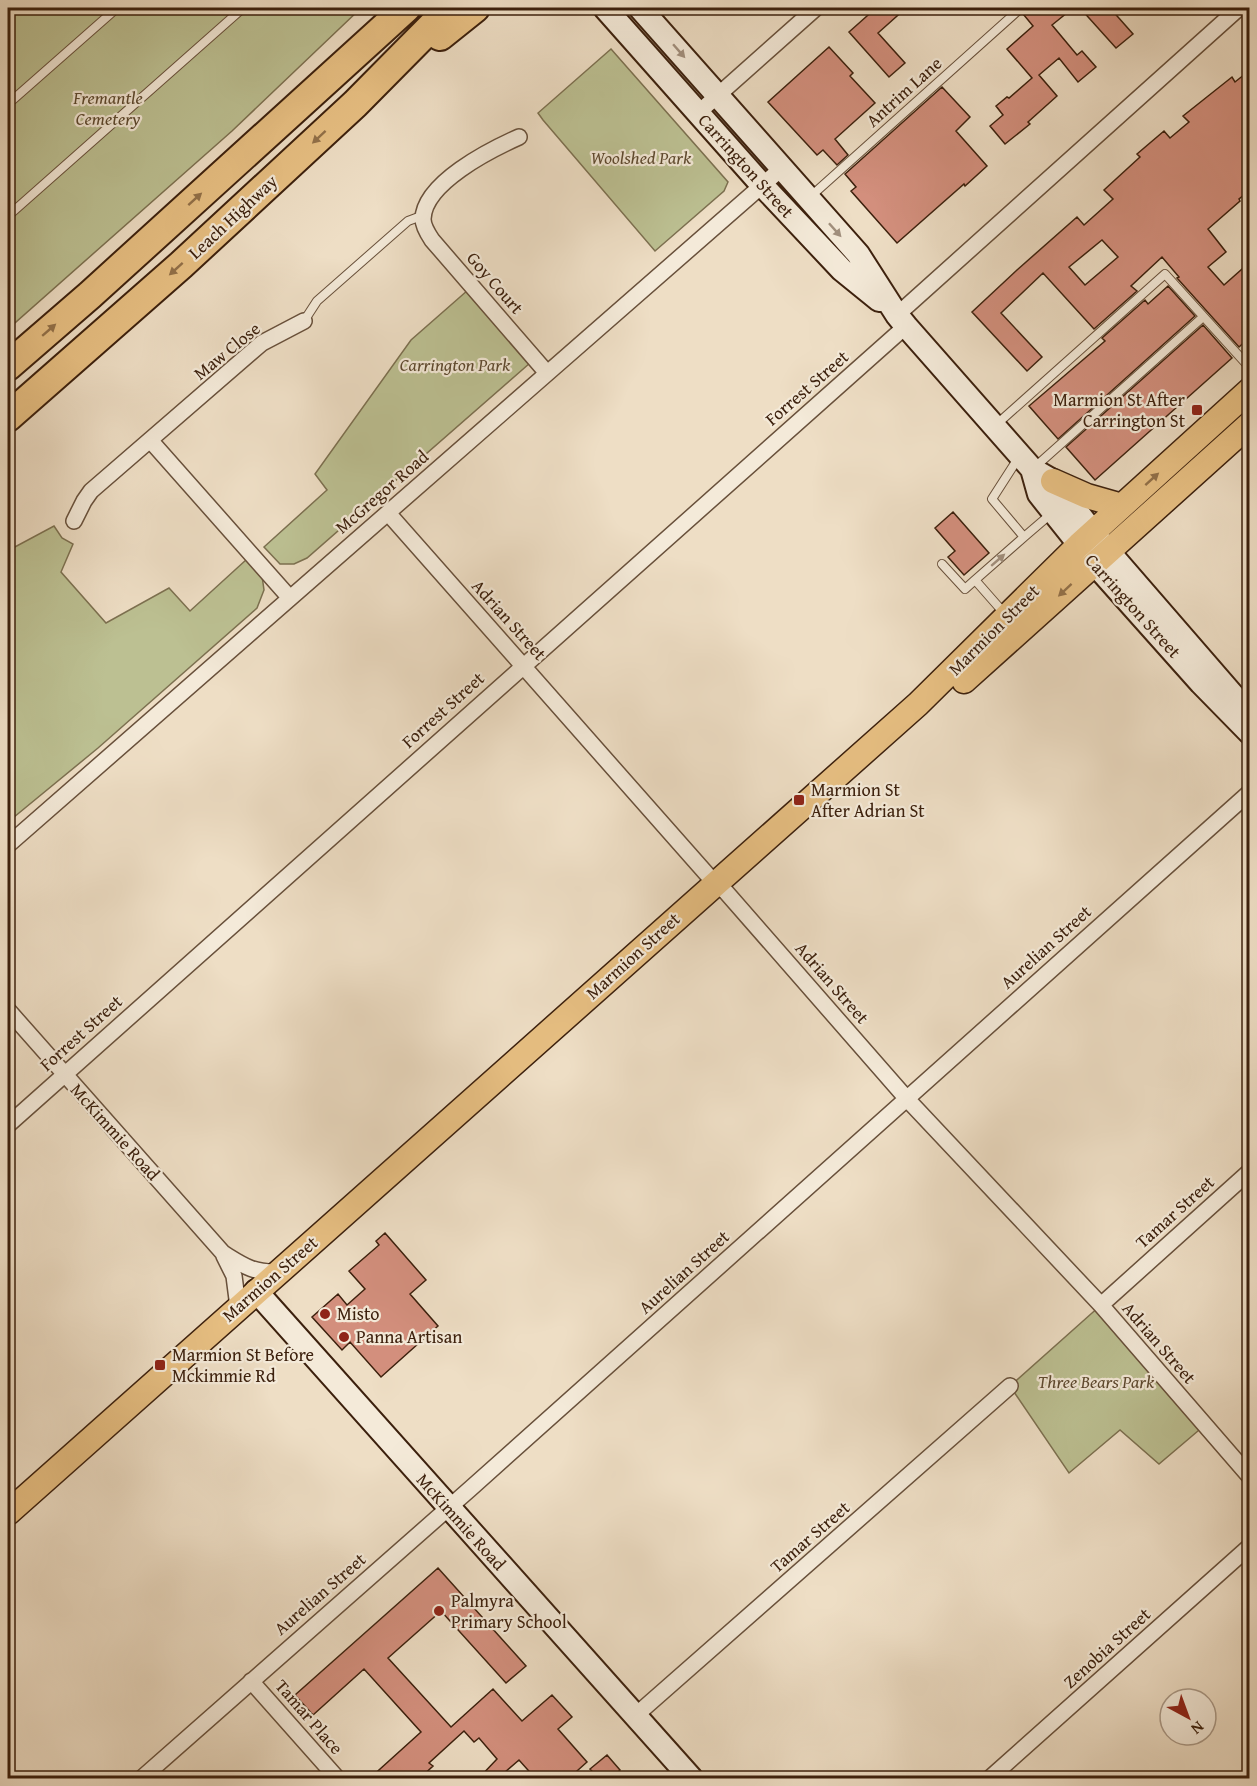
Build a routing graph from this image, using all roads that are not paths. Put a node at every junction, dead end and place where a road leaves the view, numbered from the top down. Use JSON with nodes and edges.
{"nodes":[{"id":1,"x":117,"y":8,"type":"edge"},
{"id":2,"x":243,"y":8,"type":"edge"},
{"id":3,"x":394,"y":8,"type":"edge"},
{"id":4,"x":406,"y":8,"type":"edge"},
{"id":5,"x":450,"y":8,"type":"edge"},
{"id":6,"x":475,"y":8,"type":"edge"},
{"id":7,"x":605,"y":8,"type":"edge"},
{"id":8,"x":640,"y":8,"type":"edge"},
{"id":9,"x":816,"y":8,"type":"edge"},
{"id":10,"x":1021,"y":8,"type":"edge"},
{"id":11,"x":1239,"y":8,"type":"edge"},
{"id":12,"x":357,"y":53,"type":"junction"},
{"id":13,"x":718,"y":95,"type":"junction"},
{"id":14,"x":8,"y":104,"type":"edge"},
{"id":15,"x":355,"y":104,"type":"junction"},
{"id":16,"x":698,"y":113,"type":"junction"},
{"id":17,"x":519,"y":137,"type":"dead end"},
{"id":18,"x":782,"y":168,"type":"junction"},
{"id":19,"x":762,"y":185,"type":"junction"},
{"id":20,"x":808,"y":199,"type":"junction"},
{"id":21,"x":424,"y":215,"type":"junction"},
{"id":22,"x":8,"y":216,"type":"edge"},
{"id":23,"x":1203,"y":317,"type":"junction"},
{"id":24,"x":901,"y":320,"type":"junction"},
{"id":25,"x":303,"y":321,"type":"joint"},
{"id":26,"x":8,"y":366,"type":"edge"},
{"id":27,"x":1250,"y":368,"type":"edge"},
{"id":28,"x":547,"y":373,"type":"junction"},
{"id":29,"x":1250,"y":390,"type":"edge"},
{"id":30,"x":8,"y":417,"type":"edge"},
{"id":31,"x":1250,"y":424,"type":"edge"},
{"id":32,"x":994,"y":427,"type":"junction"},
{"id":33,"x":150,"y":440,"type":"junction"},
{"id":34,"x":1035,"y":469,"type":"junction"},
{"id":35,"x":1122,"y":506,"type":"junction"},
{"id":36,"x":388,"y":513,"type":"junction"},
{"id":37,"x":1053,"y":513,"type":"junction"},
{"id":38,"x":74,"y":521,"type":"dead end"},
{"id":39,"x":1024,"y":537,"type":"junction"},
{"id":40,"x":1094,"y":548,"type":"junction"},
{"id":41,"x":942,"y":564,"type":"dead end"},
{"id":42,"x":975,"y":580,"type":"junction"},
{"id":43,"x":289,"y":597,"type":"junction"},
{"id":44,"x":1007,"y":617,"type":"junction"},
{"id":45,"x":523,"y":665,"type":"junction"},
{"id":46,"x":1250,"y":715,"type":"edge"},
{"id":47,"x":1250,"y":734,"type":"edge"},
{"id":48,"x":1250,"y":792,"type":"edge"},
{"id":49,"x":8,"y":845,"type":"edge"},
{"id":50,"x":721,"y":887,"type":"junction"},
{"id":51,"x":8,"y":1010,"type":"edge"},
{"id":52,"x":64,"y":1075,"type":"junction"},
{"id":53,"x":907,"y":1099,"type":"junction"},
{"id":54,"x":8,"y":1125,"type":"edge"},
{"id":55,"x":1250,"y":1171,"type":"edge"},
{"id":56,"x":223,"y":1253,"type":"junction"},
{"id":57,"x":279,"y":1272,"type":"junction"},
{"id":58,"x":261,"y":1296,"type":"junction"},
{"id":59,"x":1101,"y":1305,"type":"junction"},
{"id":60,"x":238,"y":1307,"type":"junction"},
{"id":61,"x":1010,"y":1386,"type":"dead end"},
{"id":62,"x":1250,"y":1477,"type":"edge"},
{"id":63,"x":448,"y":1507,"type":"junction"},
{"id":64,"x":8,"y":1513,"type":"edge"},
{"id":65,"x":8,"y":1532,"type":"edge"},
{"id":66,"x":1250,"y":1546,"type":"edge"},
{"id":67,"x":251,"y":1681,"type":"junction"},
{"id":68,"x":635,"y":1716,"type":"junction"},
{"id":69,"x":142,"y":1779,"type":"edge"},
{"id":70,"x":337,"y":1779,"type":"edge"},
{"id":71,"x":691,"y":1779,"type":"edge"},
{"id":72,"x":990,"y":1779,"type":"edge"}],
"edges":[{"from":1,"to":14,"type":"lane"},
{"from":2,"to":22,"type":"lane"},
{"from":3,"to":12,"type":"highway"},
{"from":4,"to":12,"type":"highway","name":"Leach Highway"},
{"from":5,"to":15,"type":"highway","name":"Leach Highway"},
{"from":6,"to":15,"type":"highway"},
{"from":7,"to":16,"type":"main road","name":"Carrington Street"},
{"from":8,"to":13,"type":"main road","name":"Carrington Street","one_way":true},
{"from":9,"to":13,"type":"street"},
{"from":10,"to":20,"type":"lane","name":"Antrim Lane"},
{"from":11,"to":24,"type":"street","name":"Forrest Street"},
{"from":26,"to":12,"type":"highway","name":"Leach Highway","one_way":true},
{"from":13,"to":16,"type":"street"},
{"from":13,"to":18,"type":"main road","name":"Carrington Street"},
{"from":15,"to":30,"type":"highway","name":"Leach Highway","one_way":true},
{"from":16,"to":19,"type":"main road","name":"Carrington Street"},
{"from":17,"to":21,"type":"street"},
{"from":18,"to":19,"type":"street","name":"McGregor Road"},
{"from":18,"to":20,"type":"main road","name":"Carrington Street"},
{"from":19,"to":24,"type":"main road","name":"Carrington Street"},
{"from":19,"to":28,"type":"street","name":"McGregor Road"},
{"from":20,"to":24,"type":"main road","name":"Carrington Street","one_way":true},
{"from":21,"to":25,"type":"lane","name":"Maw Close"},
{"from":21,"to":28,"type":"street","name":"Goy Court"},
{"from":23,"to":27,"type":"lane"},
{"from":23,"to":32,"type":"lane"},
{"from":23,"to":34,"type":"lane"},
{"from":24,"to":32,"type":"main road","name":"Carrington Street"},
{"from":24,"to":45,"type":"street","name":"Forrest Street"},
{"from":25,"to":33,"type":"street","name":"Maw Close"},
{"from":28,"to":36,"type":"street","name":"McGregor Road"},
{"from":35,"to":29,"type":"main road","name":"Marmion Street","one_way":true},
{"from":31,"to":40,"type":"main road","name":"Marmion Street"},
{"from":32,"to":34,"type":"main road","name":"Carrington Street"},
{"from":33,"to":38,"type":"street","name":"Maw Close"},
{"from":33,"to":43,"type":"street"},
{"from":34,"to":35,"type":"main road"},
{"from":34,"to":37,"type":"main road","name":"Carrington Street"},
{"from":34,"to":39,"type":"lane"},
{"from":34,"to":40,"type":"main road","name":"Carrington Street"},
{"from":35,"to":40,"type":"main road","name":"Marmion Street"},
{"from":36,"to":43,"type":"street","name":"McGregor Road"},
{"from":36,"to":45,"type":"street","name":"Adrian Street"},
{"from":37,"to":39,"type":"lane"},
{"from":37,"to":40,"type":"main road","name":"Carrington Street"},
{"from":42,"to":39,"type":"lane","one_way":true},
{"from":40,"to":44,"type":"main road","name":"Marmion Street"},
{"from":40,"to":46,"type":"main road","name":"Carrington Street"},
{"from":40,"to":47,"type":"main road","name":"Carrington Street"},
{"from":40,"to":50,"type":"main road","name":"Marmion Street","one_way":true},
{"from":41,"to":42,"type":"lane"},
{"from":42,"to":44,"type":"lane"},
{"from":43,"to":49,"type":"street","name":"McGregor Road"},
{"from":44,"to":50,"type":"main road","name":"Marmion Street"},
{"from":45,"to":50,"type":"street","name":"Adrian Street"},
{"from":45,"to":52,"type":"street","name":"Forrest Street"},
{"from":48,"to":53,"type":"street","name":"Aurelian Street"},
{"from":50,"to":53,"type":"street","name":"Adrian Street"},
{"from":50,"to":57,"type":"main road","name":"Marmion Street"},
{"from":50,"to":58,"type":"main road","name":"Marmion Street"},
{"from":51,"to":52,"type":"street","name":"McKimmie Road"},
{"from":52,"to":54,"type":"street","name":"Forrest Street"},
{"from":52,"to":56,"type":"street","name":"McKimmie Road"},
{"from":53,"to":59,"type":"street","name":"Adrian Street"},
{"from":53,"to":63,"type":"street","name":"Aurelian Street"},
{"from":55,"to":59,"type":"street","name":"Tamar Street"},
{"from":56,"to":57,"type":"street","name":"McKimmie Road"},
{"from":56,"to":60,"type":"street","name":"McKimmie Road"},
{"from":57,"to":58,"type":"main road","name":"Marmion Street"},
{"from":58,"to":60,"type":"main road","name":"Marmion Street"},
{"from":58,"to":63,"type":"main road","name":"McKimmie Road"},
{"from":58,"to":65,"type":"main road","name":"Marmion Street"},
{"from":59,"to":62,"type":"street","name":"Adrian Street"},
{"from":60,"to":64,"type":"main road","name":"Marmion Street"},
{"from":61,"to":68,"type":"street","name":"Tamar Street"},
{"from":63,"to":67,"type":"street","name":"Aurelian Street"},
{"from":63,"to":68,"type":"main road","name":"McKimmie Road"},
{"from":66,"to":72,"type":"street","name":"Zenobia Street"},
{"from":67,"to":69,"type":"street","name":"Aurelian Street"},
{"from":67,"to":70,"type":"street","name":"Tamar Place"},
{"from":68,"to":71,"type":"main road","name":"McKimmie Road"}]}
